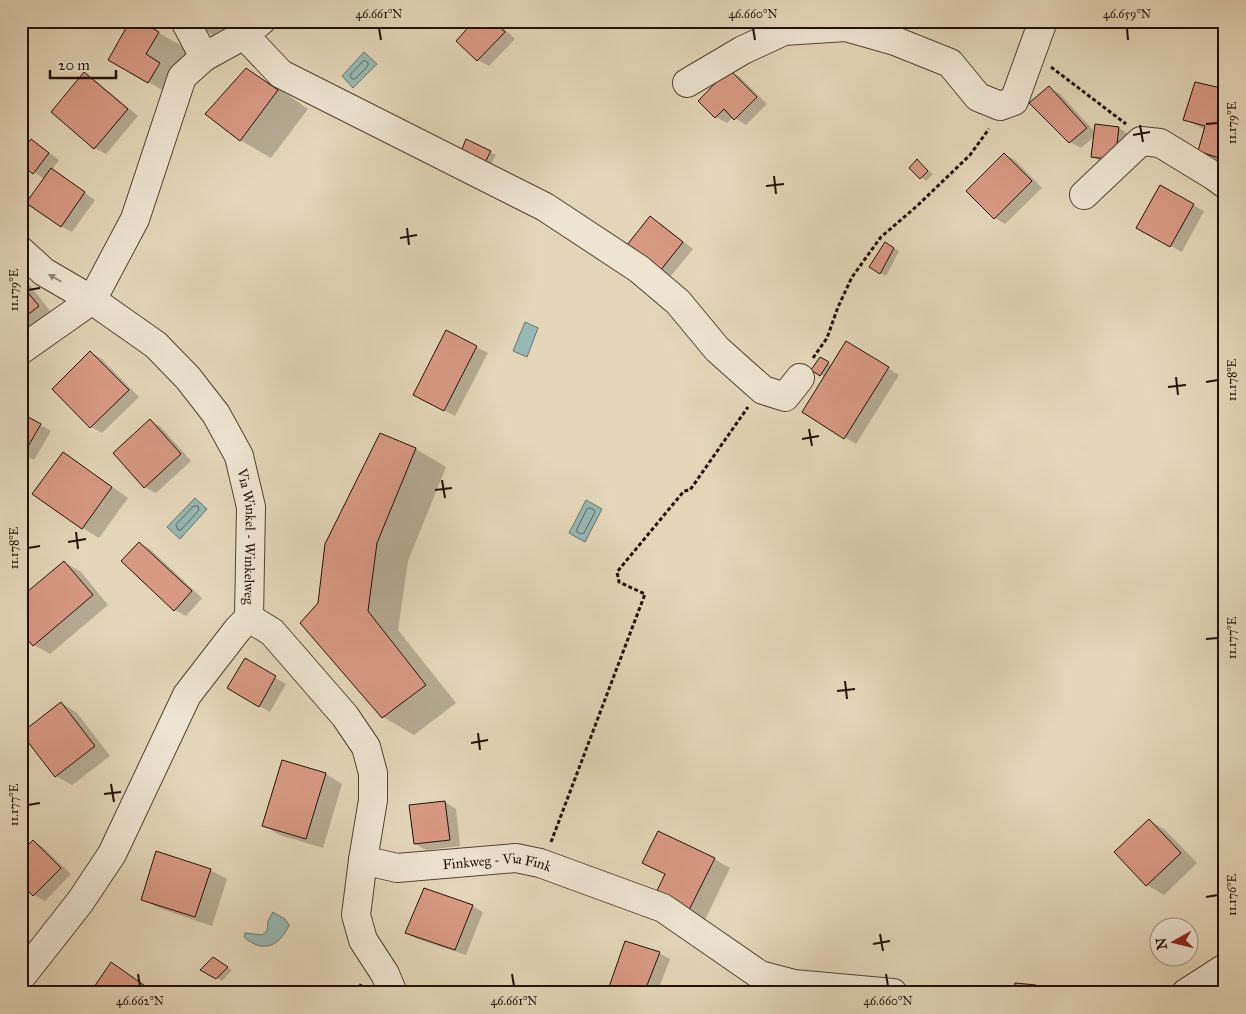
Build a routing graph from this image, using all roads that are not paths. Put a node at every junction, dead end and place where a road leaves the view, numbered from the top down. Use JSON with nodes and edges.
{"nodes":[{"id":1,"x":185,"y":21,"type":"edge"},
{"id":2,"x":1043,"y":21,"type":"edge"},
{"id":3,"x":252,"y":28,"type":"edge"},
{"id":4,"x":204,"y":57,"type":"junction"},
{"id":5,"x":687,"y":83,"type":"dead end"},
{"id":6,"x":1225,"y":184,"type":"edge"},
{"id":7,"x":1084,"y":195,"type":"dead end"},
{"id":8,"x":21,"y":251,"type":"edge"},
{"id":9,"x":92,"y":300,"type":"junction"},
{"id":10,"x":21,"y":350,"type":"edge"},
{"id":11,"x":800,"y":378,"type":"road end"},
{"id":12,"x":249,"y":618,"type":"junction"},
{"id":13,"x":363,"y":860,"type":"junction"},
{"id":14,"x":1225,"y":968,"type":"edge"},
{"id":15,"x":21,"y":977,"type":"edge"},
{"id":16,"x":393,"y":993,"type":"edge"},
{"id":17,"x":892,"y":993,"type":"edge"},
{"id":18,"x":1186,"y":993,"type":"edge"}],
"edges":[{"from":1,"to":4,"type":"street"},
{"from":2,"to":5,"type":"street"},
{"from":3,"to":4,"type":"street"},
{"from":3,"to":11,"type":"street"},
{"from":4,"to":9,"type":"street"},
{"from":6,"to":7,"type":"street"},
{"from":9,"to":8,"type":"street","name":"Via Winkel - Winkelweg","one_way":true},
{"from":9,"to":10,"type":"street"},
{"from":9,"to":12,"type":"street","name":"Via Winkel - Winkelweg"},
{"from":12,"to":13,"type":"street"},
{"from":12,"to":15,"type":"street","name":"Via Winkel - Winkelweg"},
{"from":13,"to":16,"type":"street"},
{"from":13,"to":17,"type":"street","name":"Finkweg - Via Fink"},
{"from":14,"to":18,"type":"street"}]}
